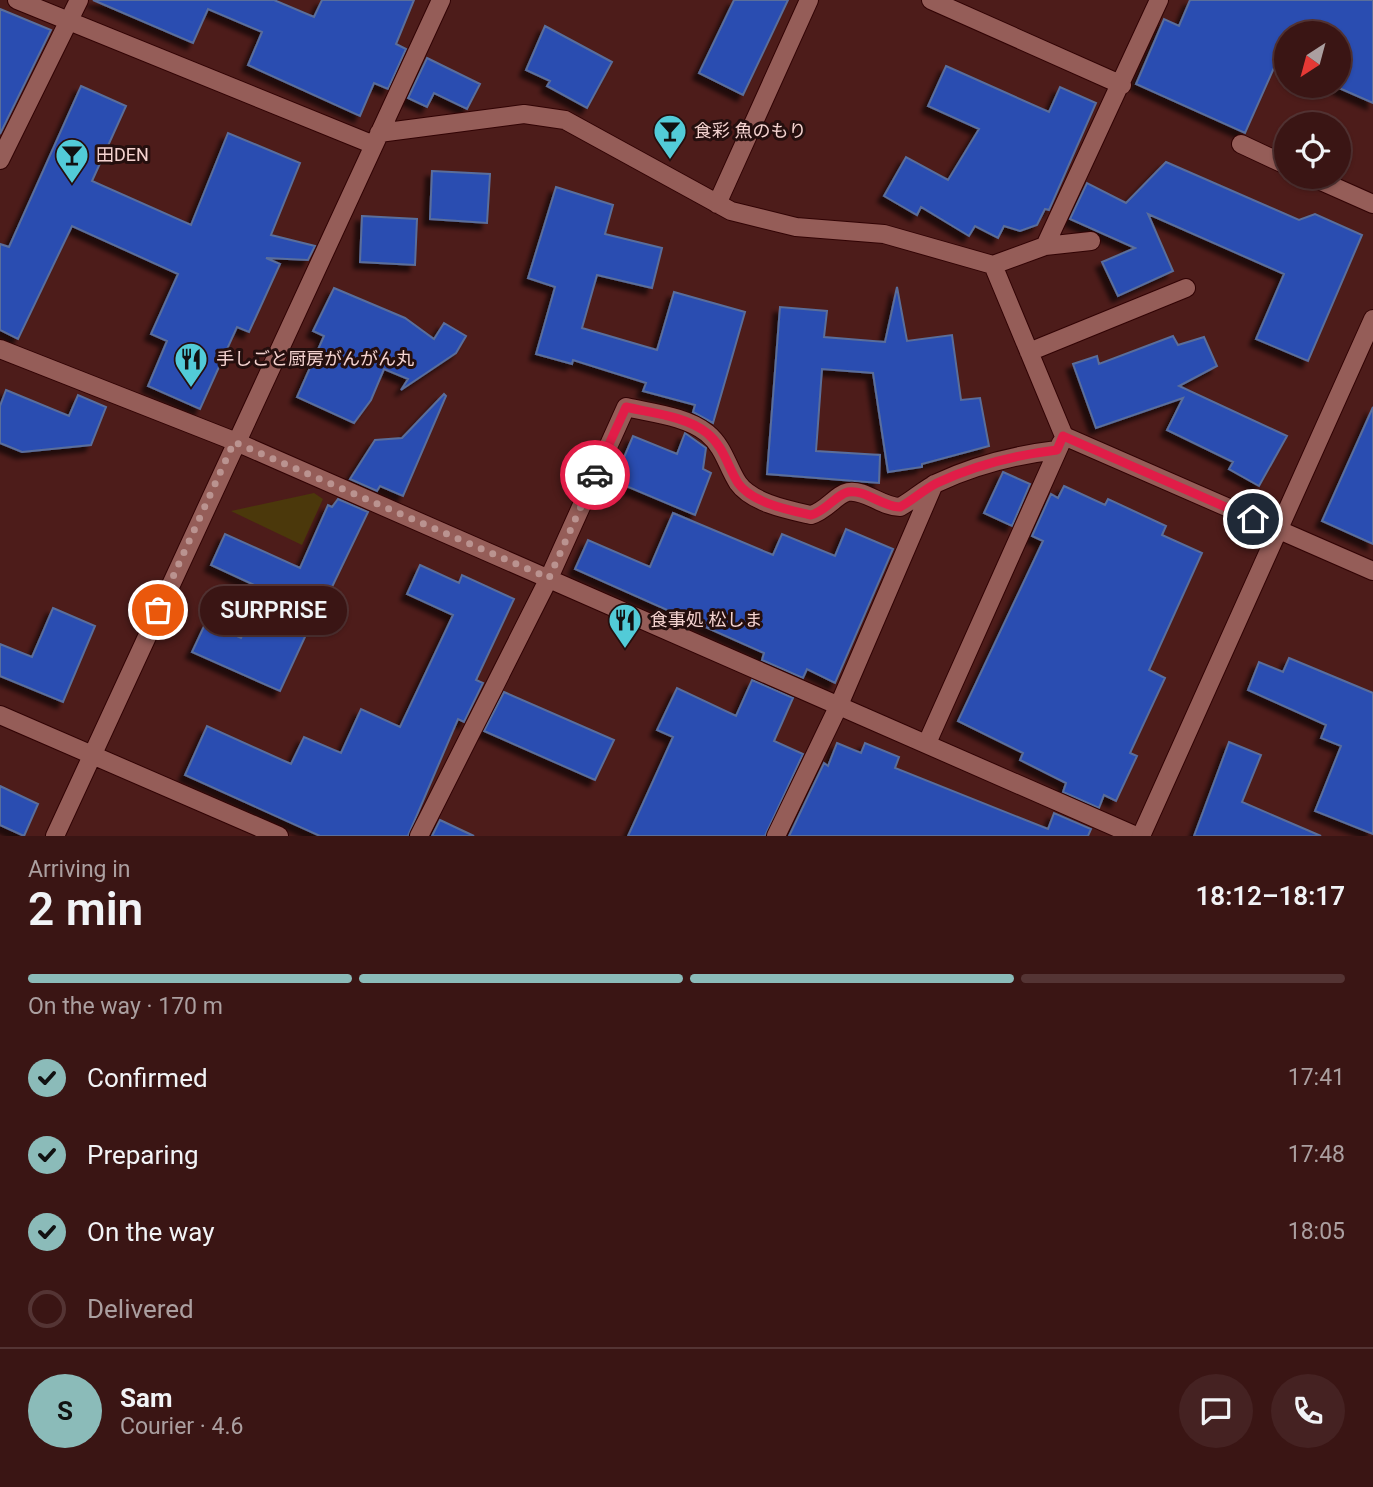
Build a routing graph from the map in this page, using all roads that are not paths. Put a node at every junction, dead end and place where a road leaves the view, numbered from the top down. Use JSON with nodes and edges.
{"nodes":[{"id":1,"x":17,"y":0,"type":"edge"},
{"id":2,"x":79,"y":0,"type":"edge"},
{"id":3,"x":440,"y":0,"type":"edge"},
{"id":4,"x":809,"y":0,"type":"edge"},
{"id":5,"x":931,"y":0,"type":"edge"},
{"id":6,"x":1159,"y":0,"type":"edge"},
{"id":7,"x":69,"y":22,"type":"junction"},
{"id":8,"x":1122,"y":85,"type":"junction"},
{"id":9,"x":377,"y":139,"type":"junction"},
{"id":10,"x":1241,"y":145,"type":"dead end"},
{"id":11,"x":0,"y":160,"type":"edge"},
{"id":12,"x":1274,"y":160,"type":"edge"},
{"id":13,"x":1339,"y":189,"type":"edge"},
{"id":14,"x":717,"y":204,"type":"junction"},
{"id":15,"x":1373,"y":204,"type":"edge"},
{"id":16,"x":1091,"y":242,"type":"dead end"},
{"id":17,"x":1045,"y":246,"type":"junction"},
{"id":18,"x":993,"y":265,"type":"junction"},
{"id":19,"x":1186,"y":288,"type":"dead end"},
{"id":20,"x":1373,"y":319,"type":"edge"},
{"id":21,"x":0,"y":349,"type":"edge"},
{"id":22,"x":1029,"y":352,"type":"junction"},
{"id":23,"x":234,"y":442,"type":"junction"},
{"id":24,"x":1060,"y":443,"type":"junction"},
{"id":25,"x":934,"y":484,"type":"junction"},
{"id":26,"x":1276,"y":530,"type":"junction"},
{"id":27,"x":1373,"y":571,"type":"edge"},
{"id":28,"x":549,"y":578,"type":"junction"},
{"id":29,"x":839,"y":705,"type":"junction"},
{"id":30,"x":0,"y":715,"type":"edge"},
{"id":31,"x":927,"y":743,"type":"junction"},
{"id":32,"x":92,"y":754,"type":"junction"},
{"id":33,"x":55,"y":836,"type":"edge"},
{"id":34,"x":279,"y":836,"type":"edge"},
{"id":35,"x":419,"y":836,"type":"edge"},
{"id":36,"x":776,"y":836,"type":"edge"},
{"id":37,"x":1138,"y":836,"type":"edge"}],
"edges":[{"from":1,"to":7,"type":"street"},
{"from":2,"to":7,"type":"street"},
{"from":3,"to":9,"type":"street"},
{"from":4,"to":14,"type":"street"},
{"from":5,"to":8,"type":"street"},
{"from":6,"to":8,"type":"street"},
{"from":7,"to":9,"type":"street"},
{"from":7,"to":11,"type":"street"},
{"from":8,"to":17,"type":"street"},
{"from":9,"to":14,"type":"street"},
{"from":9,"to":23,"type":"street"},
{"from":10,"to":12,"type":"street"},
{"from":13,"to":15,"type":"street"},
{"from":14,"to":18,"type":"street"},
{"from":16,"to":17,"type":"street"},
{"from":17,"to":18,"type":"street"},
{"from":18,"to":22,"type":"street"},
{"from":19,"to":22,"type":"street"},
{"from":20,"to":26,"type":"street"},
{"from":21,"to":23,"type":"street"},
{"from":22,"to":24,"type":"street"},
{"from":23,"to":28,"type":"street"},
{"from":23,"to":32,"type":"street"},
{"from":24,"to":25,"type":"street"},
{"from":24,"to":26,"type":"street"},
{"from":24,"to":31,"type":"street"},
{"from":25,"to":28,"type":"street"},
{"from":25,"to":29,"type":"street"},
{"from":26,"to":27,"type":"street"},
{"from":26,"to":37,"type":"street"},
{"from":28,"to":29,"type":"street"},
{"from":28,"to":35,"type":"street"},
{"from":29,"to":31,"type":"street"},
{"from":29,"to":36,"type":"street"},
{"from":30,"to":32,"type":"street"},
{"from":31,"to":37,"type":"street"},
{"from":32,"to":33,"type":"street"},
{"from":32,"to":34,"type":"street"}]}
